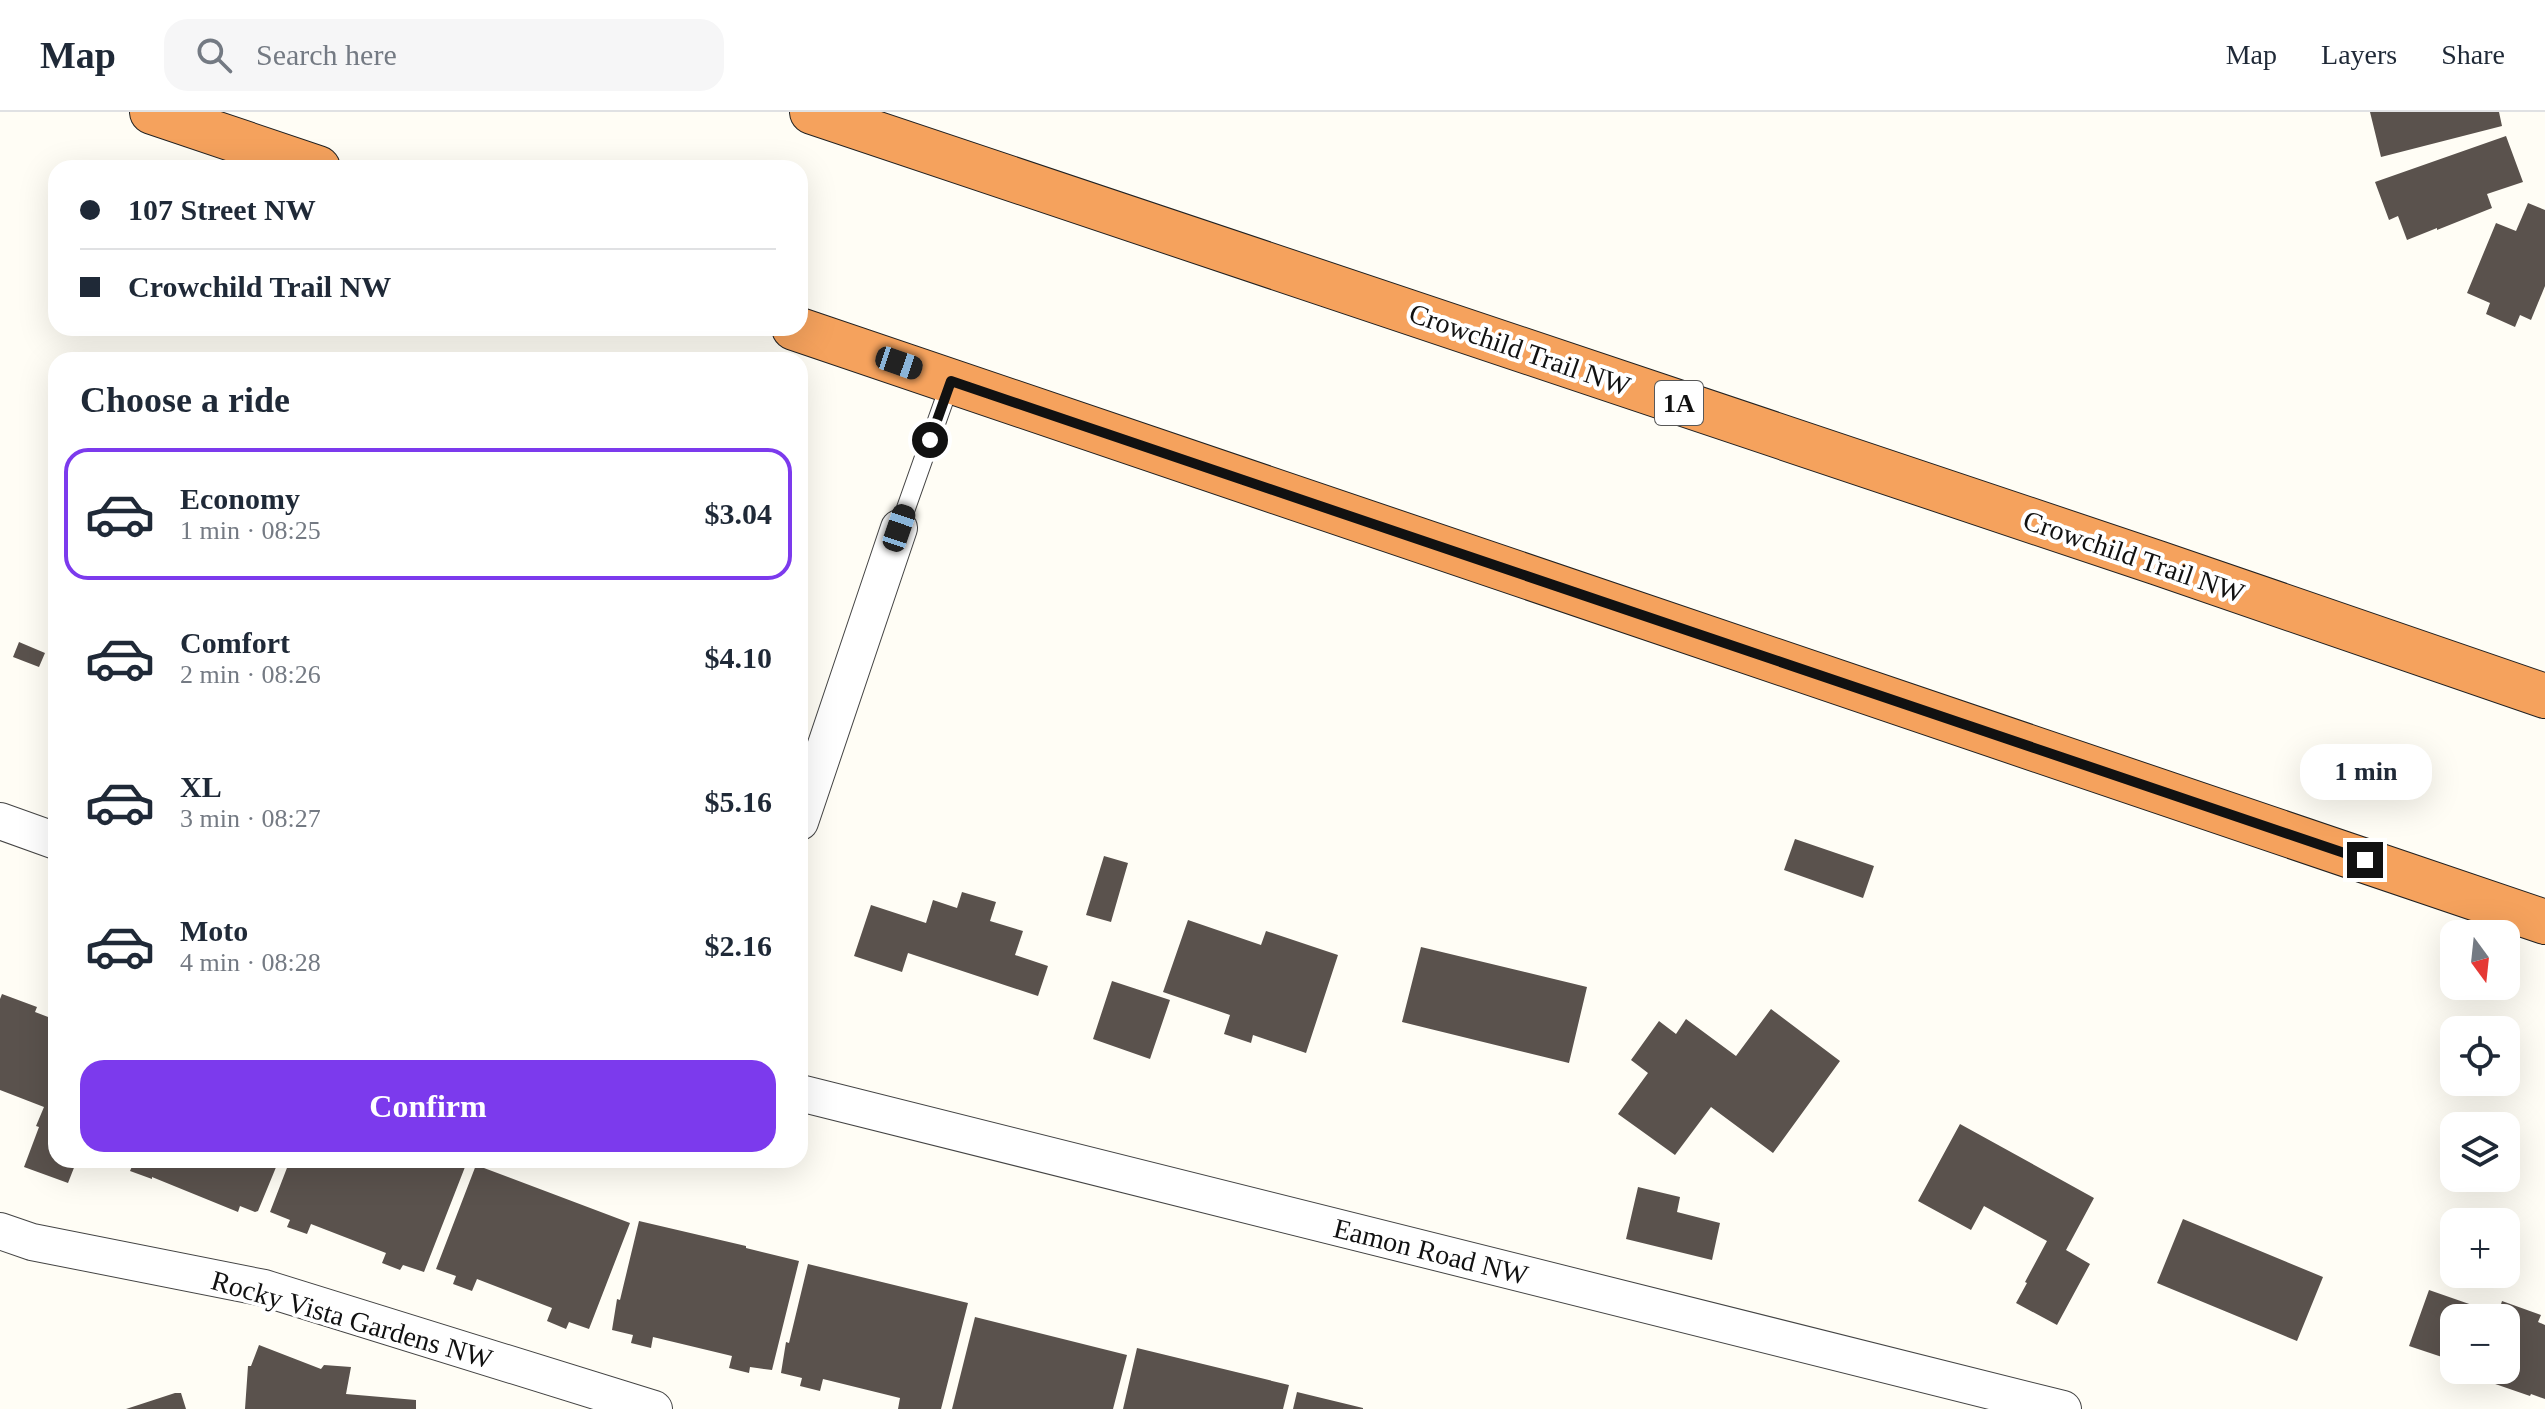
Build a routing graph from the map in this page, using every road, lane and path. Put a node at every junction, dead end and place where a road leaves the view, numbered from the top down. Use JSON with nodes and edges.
{"nodes":[{"id":1,"x":152,"y":112,"type":"edge"},
{"id":2,"x":812,"y":112,"type":"edge"},
{"id":3,"x":294,"y":160,"type":"edge"},
{"id":4,"x":808,"y":333,"type":"edge"},
{"id":5,"x":951,"y":381,"type":"junction"},
{"id":6,"x":899,"y":528,"type":"joint"},
{"id":7,"x":2545,"y":696,"type":"edge"},
{"id":8,"x":808,"y":798,"type":"edge"},
{"id":9,"x":0,"y":821,"type":"edge"},
{"id":10,"x":48,"y":838,"type":"edge"},
{"id":11,"x":2545,"y":922,"type":"edge"},
{"id":12,"x":808,"y":1095,"type":"edge"},
{"id":13,"x":0,"y":1231,"type":"edge"},
{"id":14,"x":654,"y":1409,"type":"edge"},
{"id":15,"x":2063,"y":1409,"type":"edge"}],
"edges":[{"from":1,"to":3,"type":"highway"},
{"from":2,"to":7,"type":"highway","name":"Crowchild Trail NW","number":"1A"},
{"from":4,"to":5,"type":"highway"},
{"from":5,"to":6,"type":"lane"},
{"from":5,"to":11,"type":"highway"},
{"from":6,"to":8,"type":"street"},
{"from":9,"to":10,"type":"street"},
{"from":12,"to":15,"type":"street","name":"Eamon Road NW"},
{"from":13,"to":14,"type":"street","name":"Rocky Vista Gardens NW"}]}
